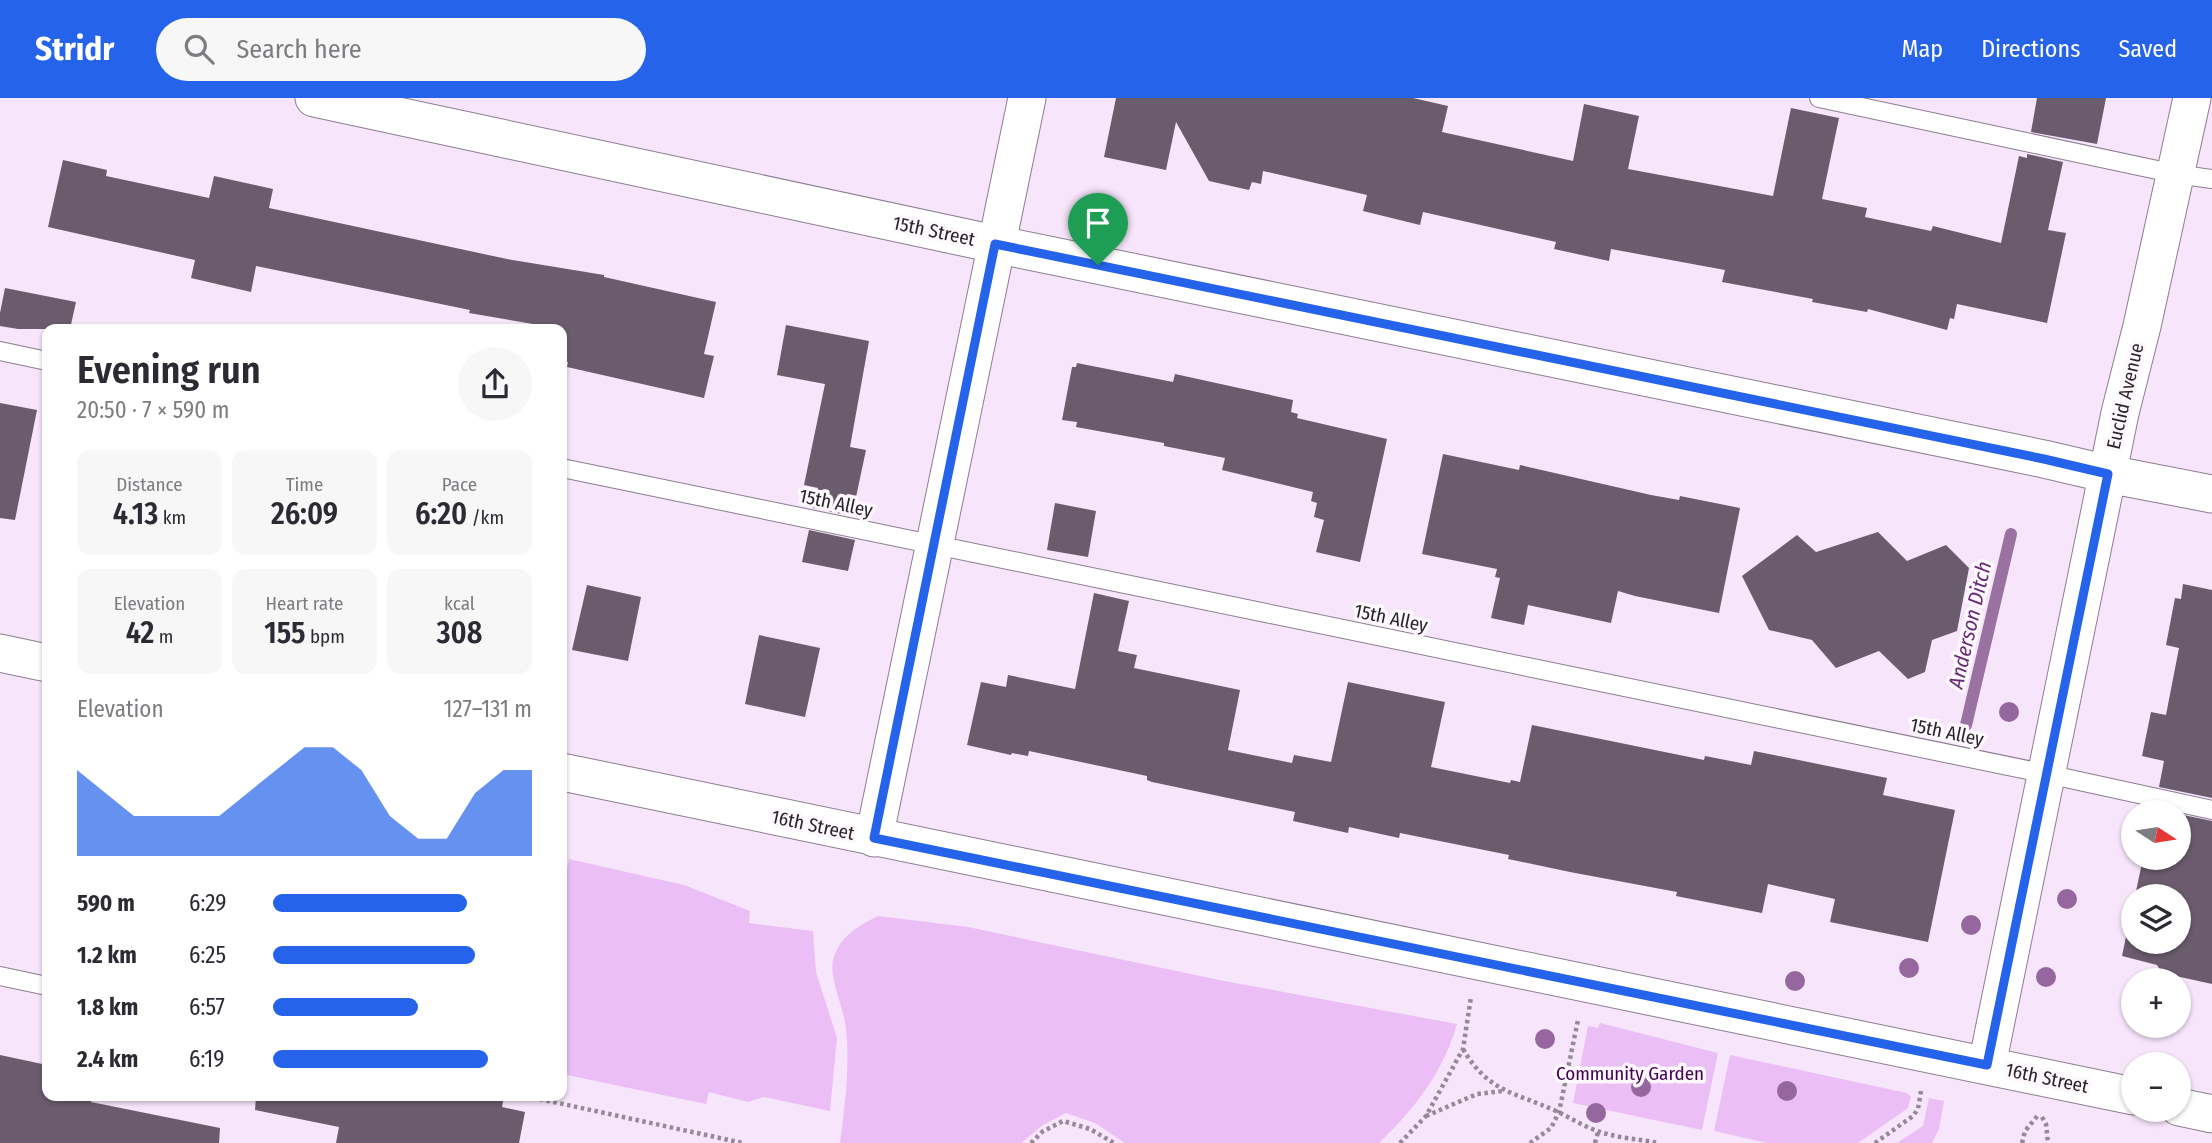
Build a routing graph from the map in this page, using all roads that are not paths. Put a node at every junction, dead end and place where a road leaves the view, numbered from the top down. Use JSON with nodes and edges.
{"nodes":[{"id":1,"x":314,"y":98,"type":"edge"},
{"id":2,"x":1027,"y":98,"type":"edge"},
{"id":3,"x":1819,"y":98,"type":"edge"},
{"id":4,"x":2192,"y":98,"type":"edge"},
{"id":5,"x":2176,"y":174,"type":"junction"},
{"id":6,"x":2212,"y":179,"type":"edge"},
{"id":7,"x":995,"y":244,"type":"junction"},
{"id":8,"x":0,"y":351,"type":"edge"},
{"id":9,"x":42,"y":360,"type":"edge"},
{"id":10,"x":567,"y":469,"type":"edge"},
{"id":11,"x":2108,"y":474,"type":"junction"},
{"id":12,"x":2212,"y":494,"type":"edge"},
{"id":13,"x":933,"y":545,"type":"junction"},
{"id":14,"x":0,"y":653,"type":"edge"},
{"id":15,"x":42,"y":662,"type":"edge"},
{"id":16,"x":567,"y":773,"type":"edge"},
{"id":17,"x":2047,"y":774,"type":"junction"},
{"id":18,"x":2212,"y":810,"type":"edge"},
{"id":19,"x":874,"y":838,"type":"junction"},
{"id":20,"x":0,"y":976,"type":"edge"},
{"id":21,"x":42,"y":985,"type":"edge"},
{"id":22,"x":1987,"y":1065,"type":"junction"},
{"id":23,"x":2121,"y":1094,"type":"edge"},
{"id":24,"x":2191,"y":1110,"type":"edge"},
{"id":25,"x":2212,"y":1114,"type":"edge"}],
"edges":[{"from":1,"to":7,"type":"street","name":"15th Street"},
{"from":2,"to":7,"type":"street"},
{"from":3,"to":5,"type":"lane"},
{"from":4,"to":5,"type":"street","name":"Euclid Avenue"},
{"from":5,"to":6,"type":"lane"},
{"from":5,"to":11,"type":"street","name":"Euclid Avenue"},
{"from":7,"to":11,"type":"street","name":"15th Street"},
{"from":7,"to":13,"type":"street"},
{"from":8,"to":9,"type":"lane"},
{"from":10,"to":13,"type":"lane","name":"15th Alley"},
{"from":11,"to":12,"type":"street","name":"15th Street"},
{"from":11,"to":17,"type":"street","name":"Euclid Avenue"},
{"from":13,"to":17,"type":"lane","name":"15th Alley"},
{"from":13,"to":19,"type":"street"},
{"from":14,"to":15,"type":"street"},
{"from":16,"to":19,"type":"street","name":"16th Street"},
{"from":17,"to":18,"type":"lane","name":"15th Alley"},
{"from":17,"to":22,"type":"street","name":"Euclid Avenue"},
{"from":19,"to":22,"type":"street","name":"16th Street"},
{"from":20,"to":21,"type":"lane"},
{"from":22,"to":23,"type":"street","name":"16th Street"},
{"from":24,"to":25,"type":"street"}]}
